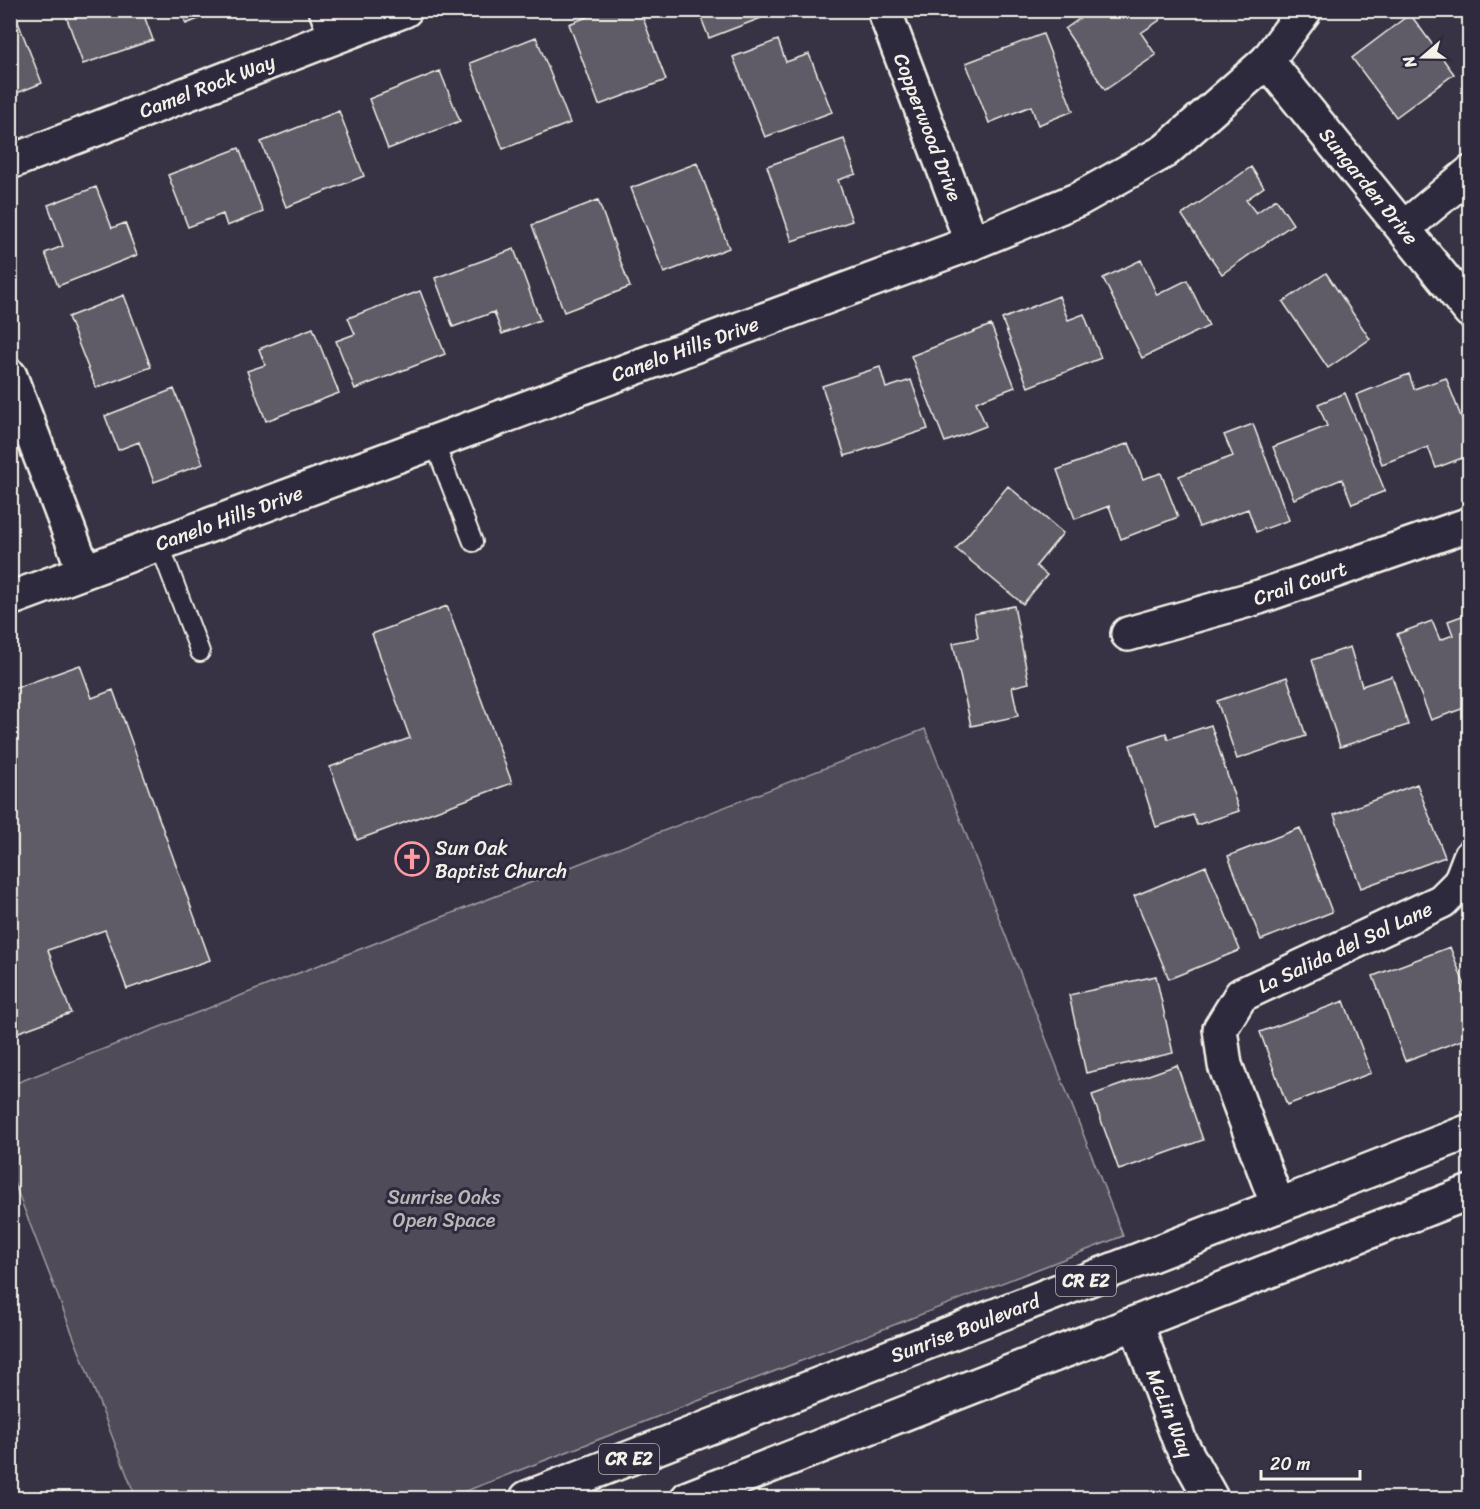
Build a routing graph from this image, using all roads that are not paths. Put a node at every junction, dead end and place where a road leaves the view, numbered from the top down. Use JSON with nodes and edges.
{"nodes":[{"id":1,"x":405,"y":10,"type":"edge"},
{"id":2,"x":884,"y":10,"type":"edge"},
{"id":3,"x":1305,"y":10,"type":"edge"},
{"id":4,"x":331,"y":23,"type":"edge"},
{"id":5,"x":1268,"y":61,"type":"junction"},
{"id":6,"x":10,"y":162,"type":"edge"},
{"id":7,"x":1470,"y":173,"type":"edge"},
{"id":8,"x":1404,"y":228,"type":"junction"},
{"id":9,"x":972,"y":243,"type":"junction"},
{"id":10,"x":1470,"y":311,"type":"edge"},
{"id":11,"x":10,"y":376,"type":"edge"},
{"id":12,"x":434,"y":442,"type":"junction"},
{"id":13,"x":1470,"y":524,"type":"edge"},
{"id":14,"x":472,"y":542,"type":"dead end"},
{"id":15,"x":159,"y":543,"type":"junction"},
{"id":16,"x":84,"y":571,"type":"junction"},
{"id":17,"x":10,"y":598,"type":"edge"},
{"id":18,"x":1128,"y":634,"type":"dead end"},
{"id":19,"x":200,"y":652,"type":"dead end"},
{"id":20,"x":1470,"y":857,"type":"edge"},
{"id":21,"x":1470,"y":1131,"type":"edge"},
{"id":22,"x":1470,"y":1192,"type":"edge"},
{"id":23,"x":1278,"y":1206,"type":"junction"},
{"id":24,"x":1136,"y":1324,"type":"junction"},
{"id":25,"x":547,"y":1495,"type":"edge"},
{"id":26,"x":688,"y":1498,"type":"edge"},
{"id":27,"x":1212,"y":1498,"type":"edge"}],
"edges":[{"from":1,"to":4,"type":"street","name":"Camel Rock Way"},
{"from":2,"to":9,"type":"street","name":"Copperwood Drive"},
{"from":3,"to":5,"type":"street","name":"Canelo Hills Drive"},
{"from":4,"to":6,"type":"street","name":"Camel Rock Way"},
{"from":5,"to":8,"type":"street","name":"Sungarden Drive"},
{"from":5,"to":9,"type":"street","name":"Canelo Hills Drive"},
{"from":7,"to":8,"type":"street"},
{"from":8,"to":10,"type":"street","name":"Sungarden Drive"},
{"from":9,"to":12,"type":"street","name":"Canelo Hills Drive"},
{"from":11,"to":16,"type":"street"},
{"from":12,"to":14,"type":"lane"},
{"from":12,"to":15,"type":"street","name":"Canelo Hills Drive"},
{"from":13,"to":18,"type":"street","name":"Crail Court"},
{"from":15,"to":16,"type":"street","name":"Canelo Hills Drive"},
{"from":15,"to":19,"type":"lane"},
{"from":16,"to":17,"type":"street","name":"Canelo Hills Drive"},
{"from":20,"to":23,"type":"street","name":"La Salida del Sol Lane"},
{"from":21,"to":23,"type":"street","name":"Sunrise Boulevard","number":"CR E2"},
{"from":22,"to":24,"type":"street"},
{"from":23,"to":25,"type":"street","name":"Sunrise Boulevard","number":"CR E2"},
{"from":24,"to":26,"type":"street"},
{"from":24,"to":27,"type":"street","name":"McLin Way"}]}
